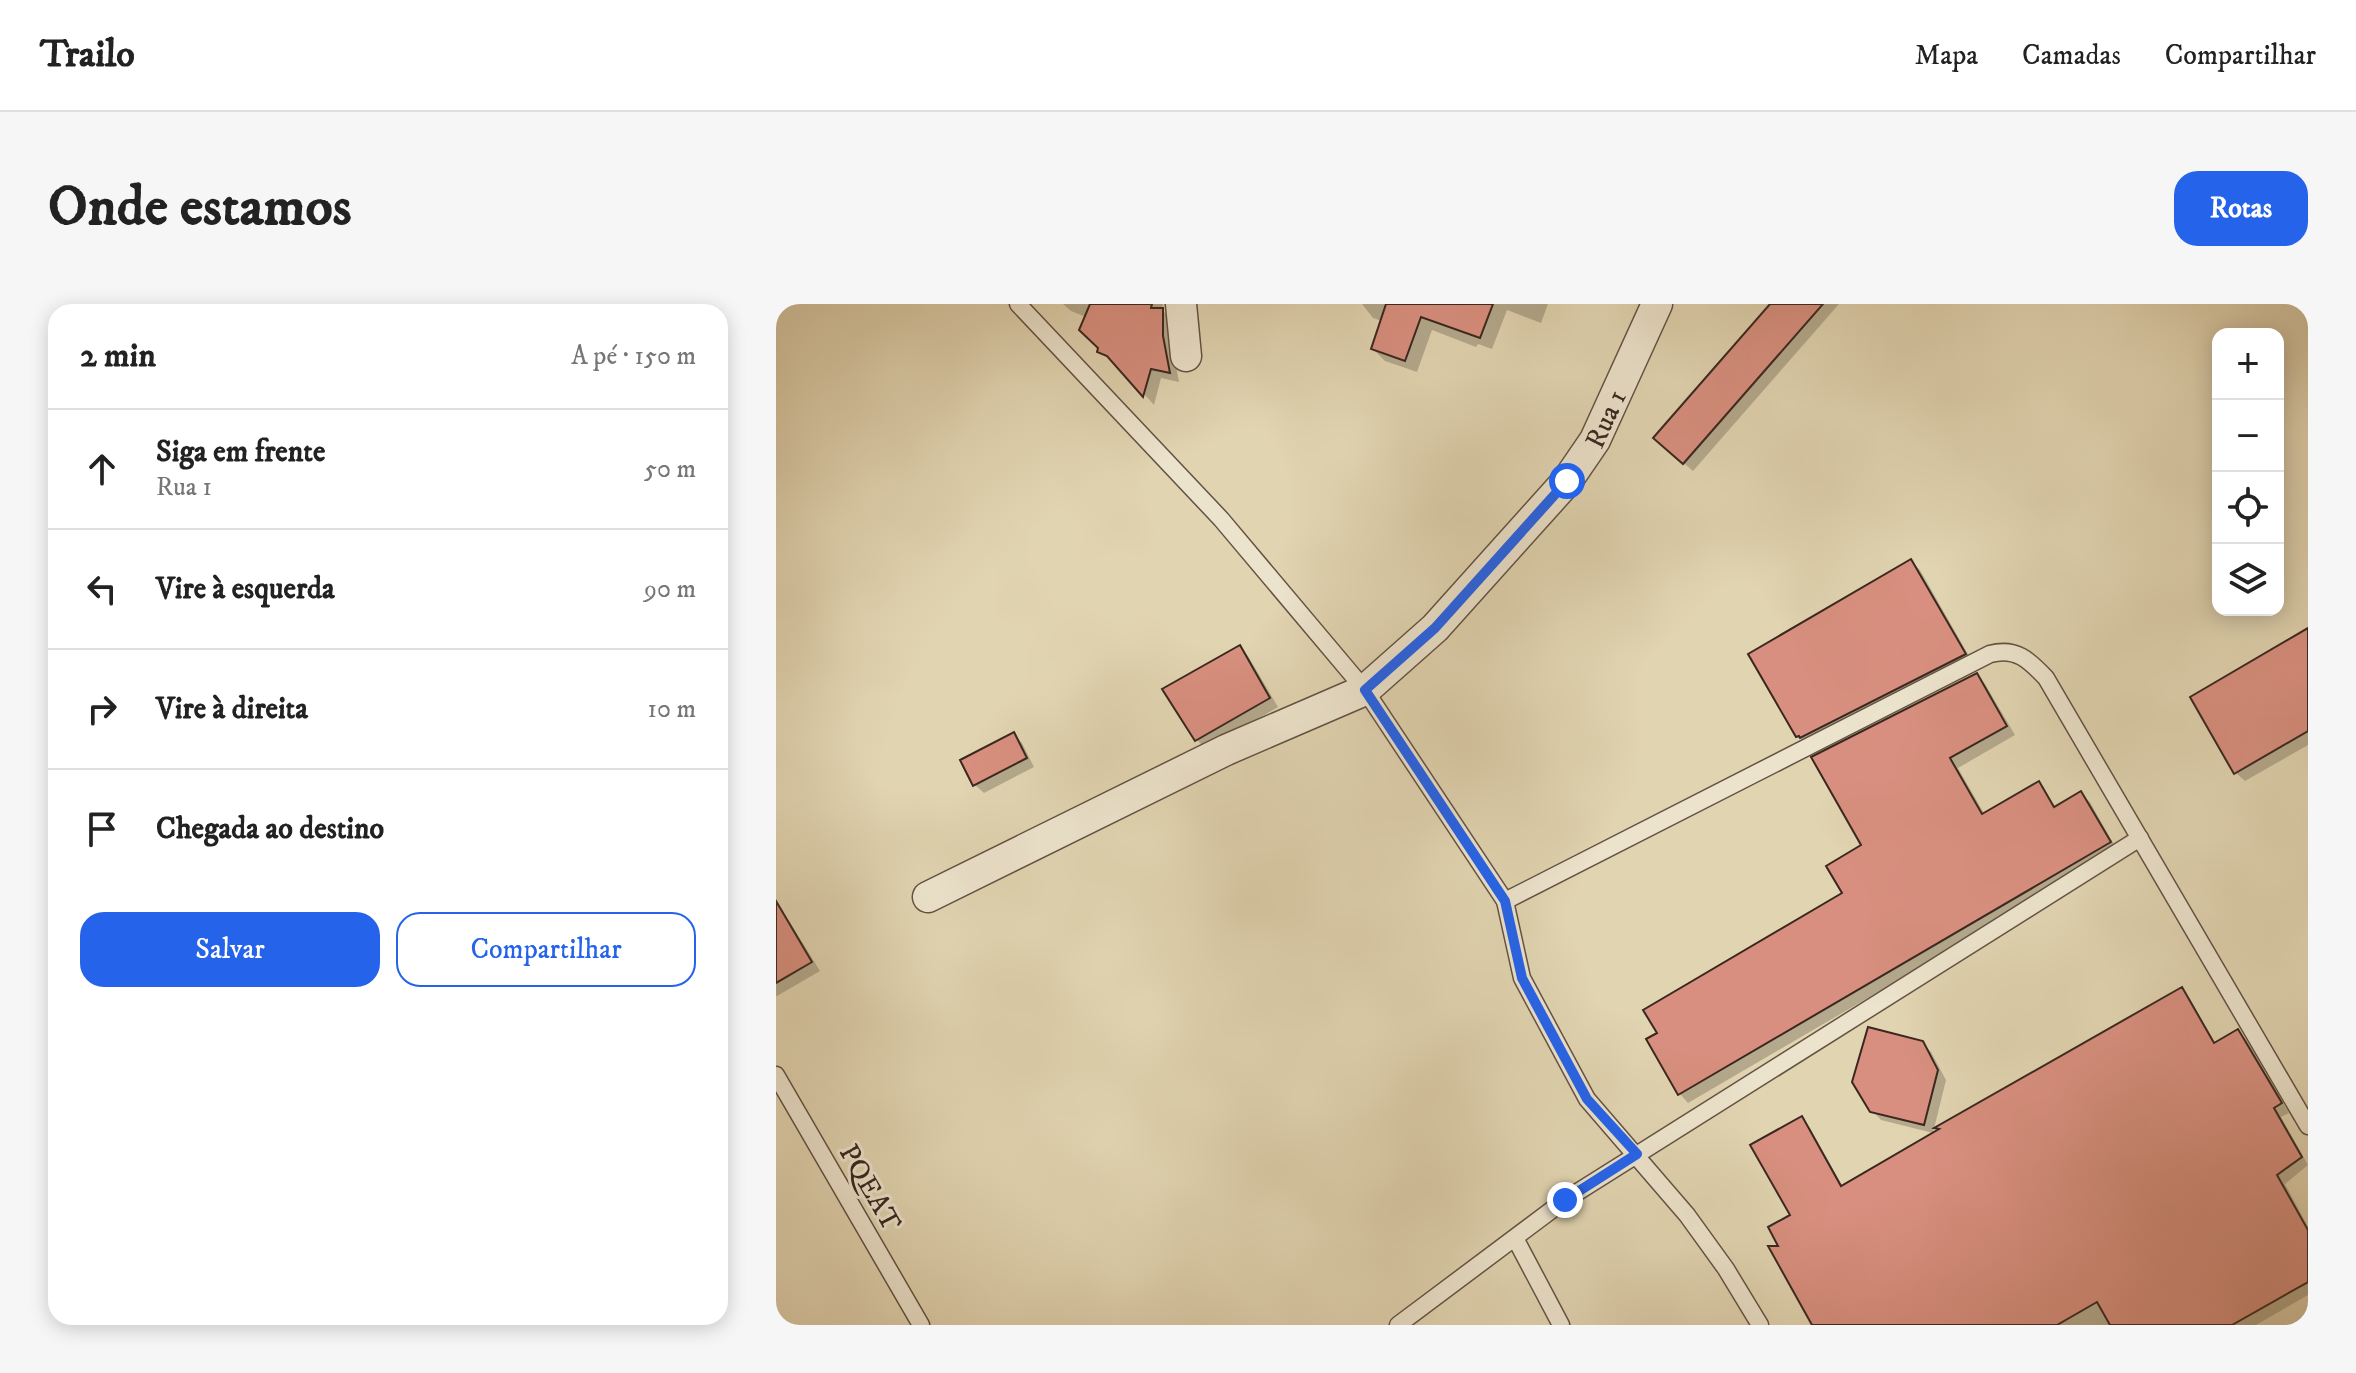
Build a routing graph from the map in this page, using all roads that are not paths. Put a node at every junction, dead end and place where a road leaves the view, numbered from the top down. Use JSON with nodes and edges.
{"nodes":[{"id":1,"x":1018,"y":304,"type":"edge"},
{"id":2,"x":1181,"y":304,"type":"edge"},
{"id":3,"x":1657,"y":304,"type":"edge"},
{"id":4,"x":1186,"y":356,"type":"dead end"},
{"id":5,"x":1365,"y":690,"type":"junction"},
{"id":6,"x":2140,"y":838,"type":"junction"},
{"id":7,"x":928,"y":897,"type":"dead end"},
{"id":8,"x":1505,"y":901,"type":"junction"},
{"id":9,"x":776,"y":1075,"type":"edge"},
{"id":10,"x":2308,"y":1126,"type":"edge"},
{"id":11,"x":1637,"y":1154,"type":"junction"},
{"id":12,"x":1515,"y":1238,"type":"junction"},
{"id":13,"x":921,"y":1325,"type":"edge"},
{"id":14,"x":1398,"y":1325,"type":"edge"},
{"id":15,"x":1561,"y":1325,"type":"edge"},
{"id":16,"x":1760,"y":1325,"type":"edge"}],
"edges":[{"from":1,"to":5,"type":"lane"},
{"from":2,"to":4,"type":"street"},
{"from":3,"to":5,"type":"street","name":"Rua 1"},
{"from":5,"to":7,"type":"street","name":"Rua 1"},
{"from":5,"to":8,"type":"lane"},
{"from":6,"to":8,"type":"lane"},
{"from":6,"to":10,"type":"lane"},
{"from":6,"to":11,"type":"lane"},
{"from":8,"to":11,"type":"lane"},
{"from":9,"to":13,"type":"lane","name":"PQEAT"},
{"from":11,"to":12,"type":"lane"},
{"from":11,"to":16,"type":"lane"},
{"from":12,"to":14,"type":"lane"},
{"from":12,"to":15,"type":"lane"}]}
